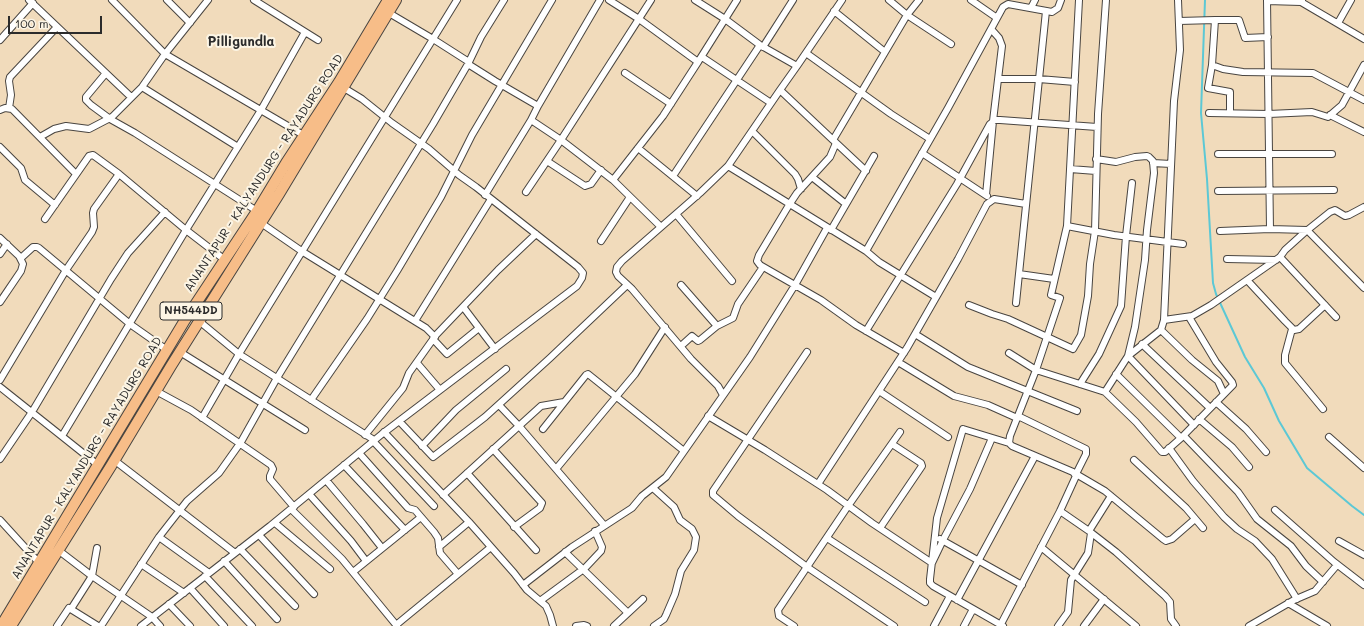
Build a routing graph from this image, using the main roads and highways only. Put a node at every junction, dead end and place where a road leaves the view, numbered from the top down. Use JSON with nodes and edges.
{"nodes":[{"id":1,"x":390,"y":0,"type":"edge"},
{"id":2,"x":308,"y":138,"type":"junction"},
{"id":3,"x":42,"y":566,"type":"junction"},
{"id":4,"x":13,"y":625,"type":"edge"},
{"id":5,"x":1,"y":626,"type":"edge"}],
"edges":[{"from":1,"to":2,"type":"highway","name":"ANANTAPUR - KALYANDURG - RAYADURG ROAD","number":"NH544DD"},
{"from":1,"to":2,"type":"highway","name":"ANANTAPUR - KALYANDURG - RAYADURG ROAD","number":"NH544DD"},
{"from":2,"to":3,"type":"highway","name":"ANANTAPUR - KALYANDURG - RAYADURG ROAD","number":"NH544DD"},
{"from":2,"to":3,"type":"highway","name":"ANANTAPUR - KALYANDURG - RAYADURG ROAD","number":"NH544DD"},
{"from":3,"to":4,"type":"highway","name":"ANANTAPUR - KALYANDURG - RAYADURG ROAD","number":"NH544DD"},
{"from":3,"to":5,"type":"highway","name":"ANANTAPUR - KALYANDURG - RAYADURG ROAD","number":"NH544DD"}]}
